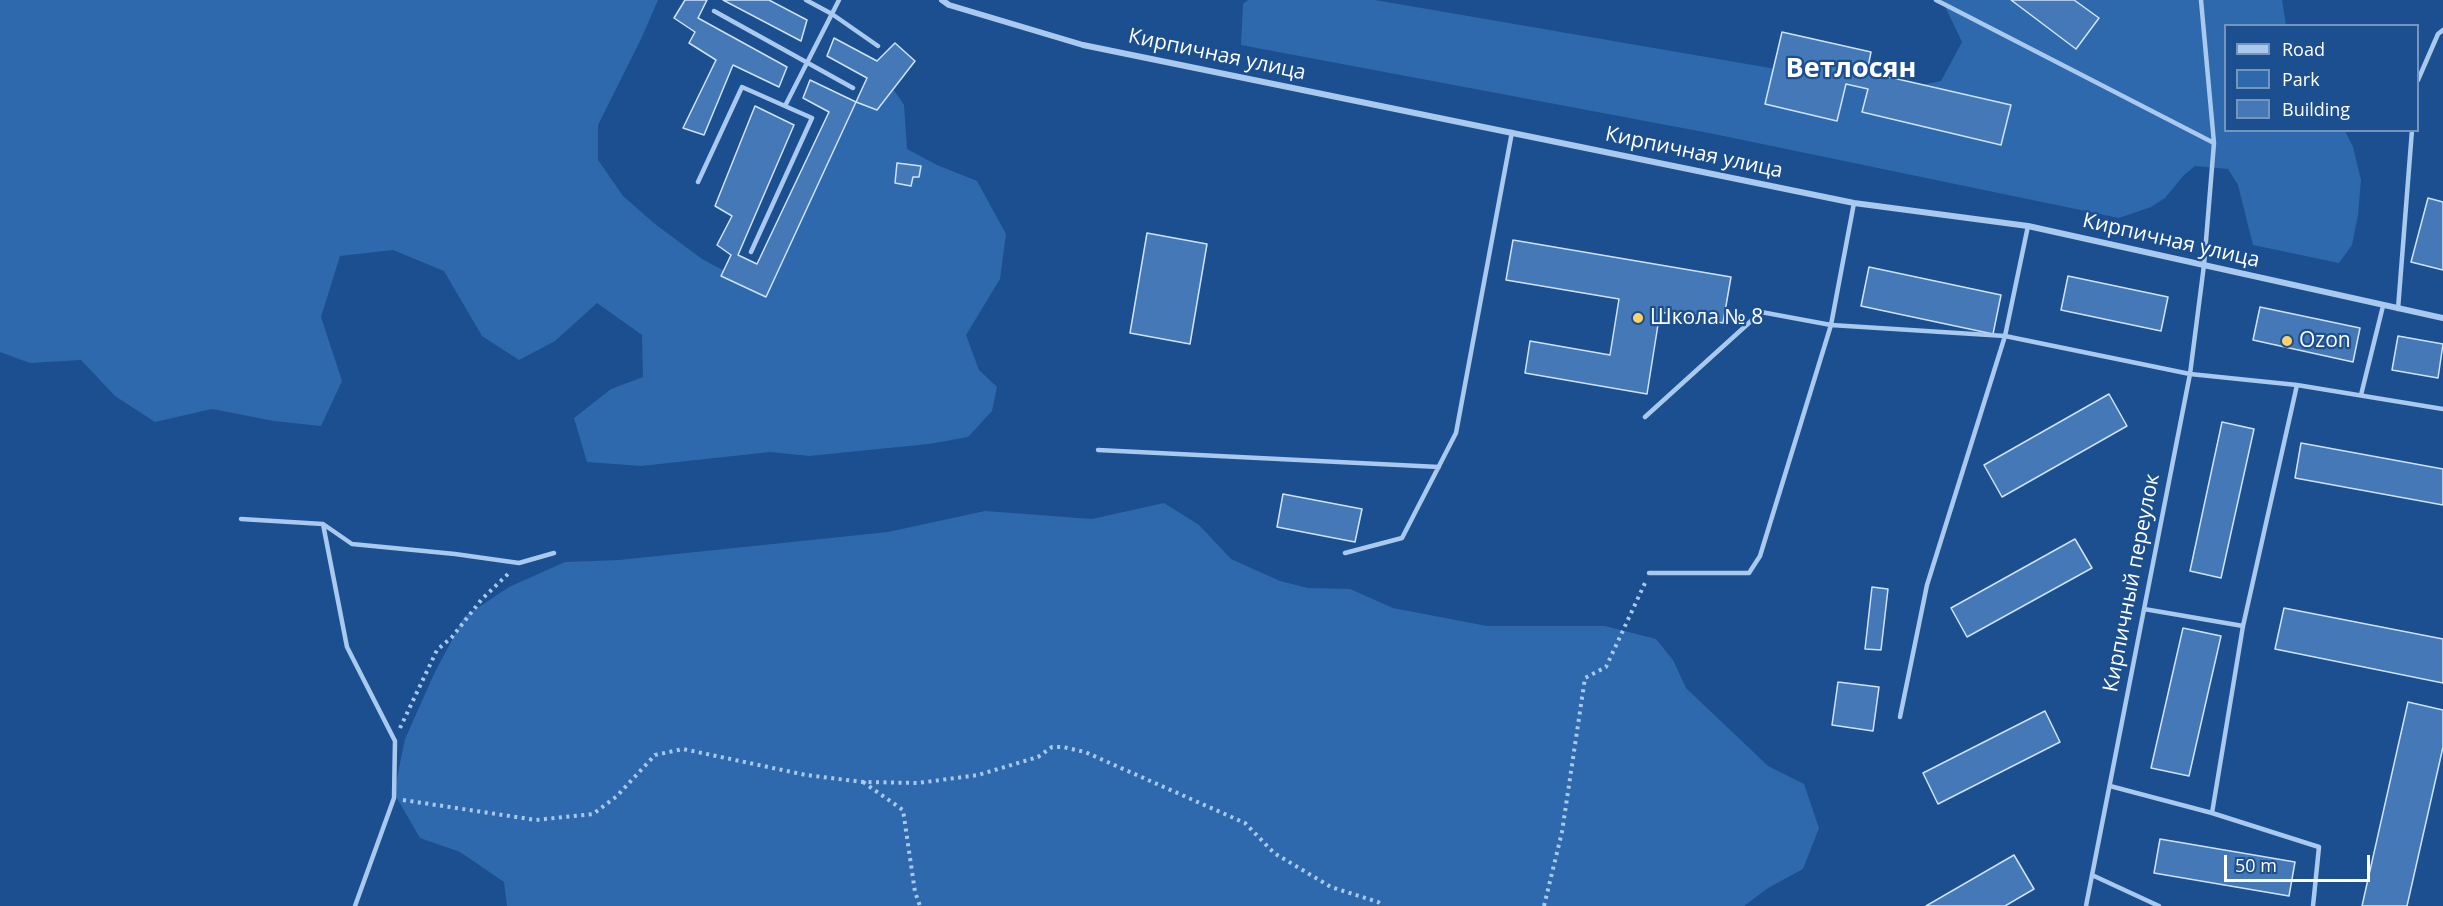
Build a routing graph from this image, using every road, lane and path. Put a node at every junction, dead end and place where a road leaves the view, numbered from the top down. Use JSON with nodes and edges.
{"nodes":[{"id":1,"x":806,"y":0,"type":"edge"},
{"id":2,"x":839,"y":0,"type":"edge"},
{"id":3,"x":942,"y":0,"type":"edge"},
{"id":4,"x":1936,"y":0,"type":"edge"},
{"id":5,"x":2201,"y":0,"type":"edge"},
{"id":6,"x":714,"y":11,"type":"dead end"},
{"id":7,"x":832,"y":14,"type":"junction"},
{"id":8,"x":2443,"y":30,"type":"edge"},
{"id":9,"x":878,"y":46,"type":"dead end"},
{"id":10,"x":807,"y":62,"type":"junction"},
{"id":11,"x":2419,"y":78,"type":"edge"},
{"id":12,"x":853,"y":88,"type":"dead end"},
{"id":13,"x":785,"y":106,"type":"junction"},
{"id":14,"x":1512,"y":132,"type":"junction"},
{"id":15,"x":2412,"y":132,"type":"edge"},
{"id":16,"x":2214,"y":143,"type":"junction"},
{"id":17,"x":698,"y":182,"type":"dead end"},
{"id":18,"x":1854,"y":203,"type":"junction"},
{"id":19,"x":2028,"y":226,"type":"junction"},
{"id":20,"x":751,"y":252,"type":"dead end"},
{"id":21,"x":2204,"y":265,"type":"junction"},
{"id":22,"x":2383,"y":306,"type":"junction"},
{"id":23,"x":2398,"y":309,"type":"junction"},
{"id":24,"x":2443,"y":318,"type":"edge"},
{"id":25,"x":1831,"y":325,"type":"junction"},
{"id":26,"x":2005,"y":336,"type":"junction"},
{"id":27,"x":2190,"y":374,"type":"junction"},
{"id":28,"x":2297,"y":385,"type":"junction"},
{"id":29,"x":2361,"y":396,"type":"junction"},
{"id":30,"x":2443,"y":402,"type":"edge"},
{"id":31,"x":2442,"y":409,"type":"edge"},
{"id":32,"x":1645,"y":417,"type":"dead end"},
{"id":33,"x":1098,"y":450,"type":"dead end"},
{"id":34,"x":1439,"y":466,"type":"junction"},
{"id":35,"x":241,"y":519,"type":"dead end"},
{"id":36,"x":323,"y":524,"type":"junction"},
{"id":37,"x":554,"y":553,"type":"dead end"},
{"id":38,"x":1345,"y":553,"type":"dead end"},
{"id":39,"x":519,"y":563,"type":"junction"},
{"id":40,"x":1649,"y":573,"type":"joint"},
{"id":41,"x":2144,"y":609,"type":"junction"},
{"id":42,"x":2243,"y":626,"type":"junction"},
{"id":43,"x":1900,"y":717,"type":"dead end"},
{"id":44,"x":395,"y":741,"type":"junction"},
{"id":45,"x":863,"y":782,"type":"junction"},
{"id":46,"x":2110,"y":786,"type":"junction"},
{"id":47,"x":394,"y":798,"type":"junction"},
{"id":48,"x":2212,"y":813,"type":"junction"},
{"id":49,"x":2092,"y":875,"type":"junction"},
{"id":50,"x":355,"y":906,"type":"edge"},
{"id":51,"x":920,"y":906,"type":"edge"},
{"id":52,"x":1383,"y":906,"type":"edge"},
{"id":53,"x":1545,"y":906,"type":"edge"},
{"id":54,"x":2086,"y":906,"type":"edge"},
{"id":55,"x":2158,"y":906,"type":"edge"},
{"id":56,"x":2313,"y":906,"type":"edge"}],
"edges":[{"from":1,"to":7,"type":"lane"},
{"from":2,"to":7,"type":"lane"},
{"from":3,"to":14,"type":"street","name":"Кирпичная улица"},
{"from":4,"to":16,"type":"lane"},
{"from":5,"to":16,"type":"lane","name":"Кирпичный переулок"},
{"from":6,"to":10,"type":"lane"},
{"from":7,"to":9,"type":"lane"},
{"from":7,"to":10,"type":"lane"},
{"from":8,"to":11,"type":"lane"},
{"from":10,"to":12,"type":"lane"},
{"from":10,"to":13,"type":"lane"},
{"from":13,"to":17,"type":"lane"},
{"from":13,"to":20,"type":"lane"},
{"from":14,"to":18,"type":"street","name":"Кирпичная улица"},
{"from":14,"to":34,"type":"lane"},
{"from":15,"to":23,"type":"lane"},
{"from":16,"to":21,"type":"lane","name":"Кирпичный переулок"},
{"from":18,"to":19,"type":"street","name":"Кирпичная улица"},
{"from":18,"to":25,"type":"lane"},
{"from":19,"to":21,"type":"street","name":"Кирпичная улица"},
{"from":19,"to":26,"type":"lane"},
{"from":21,"to":22,"type":"street","name":"Кирпичная улица"},
{"from":21,"to":27,"type":"lane","name":"Кирпичный переулок"},
{"from":22,"to":23,"type":"street","name":"Кирпичная улица"},
{"from":22,"to":29,"type":"lane"},
{"from":23,"to":24,"type":"street","name":"Кирпичная улица"},
{"from":25,"to":26,"type":"lane"},
{"from":25,"to":32,"type":"lane"},
{"from":25,"to":40,"type":"lane"},
{"from":26,"to":27,"type":"lane"},
{"from":26,"to":43,"type":"lane"},
{"from":27,"to":28,"type":"lane"},
{"from":27,"to":41,"type":"lane","name":"Кирпичный переулок"},
{"from":28,"to":29,"type":"lane"},
{"from":28,"to":42,"type":"lane"},
{"from":29,"to":31,"type":"lane"},
{"from":30,"to":31,"type":"lane"},
{"from":33,"to":34,"type":"lane"},
{"from":34,"to":38,"type":"lane"},
{"from":35,"to":36,"type":"lane"},
{"from":36,"to":39,"type":"lane"},
{"from":36,"to":44,"type":"lane"},
{"from":37,"to":39,"type":"lane"},
{"from":39,"to":44,"type":"path"},
{"from":40,"to":53,"type":"path"},
{"from":41,"to":42,"type":"lane"},
{"from":41,"to":46,"type":"lane","name":"Кирпичный переулок"},
{"from":42,"to":48,"type":"lane"},
{"from":44,"to":47,"type":"lane"},
{"from":45,"to":47,"type":"path"},
{"from":45,"to":51,"type":"path"},
{"from":45,"to":52,"type":"path"},
{"from":46,"to":48,"type":"lane"},
{"from":46,"to":49,"type":"lane","name":"Кирпичный переулок"},
{"from":47,"to":50,"type":"lane"},
{"from":48,"to":56,"type":"lane"},
{"from":49,"to":54,"type":"lane","name":"Кирпичный переулок"},
{"from":49,"to":55,"type":"lane"}]}
